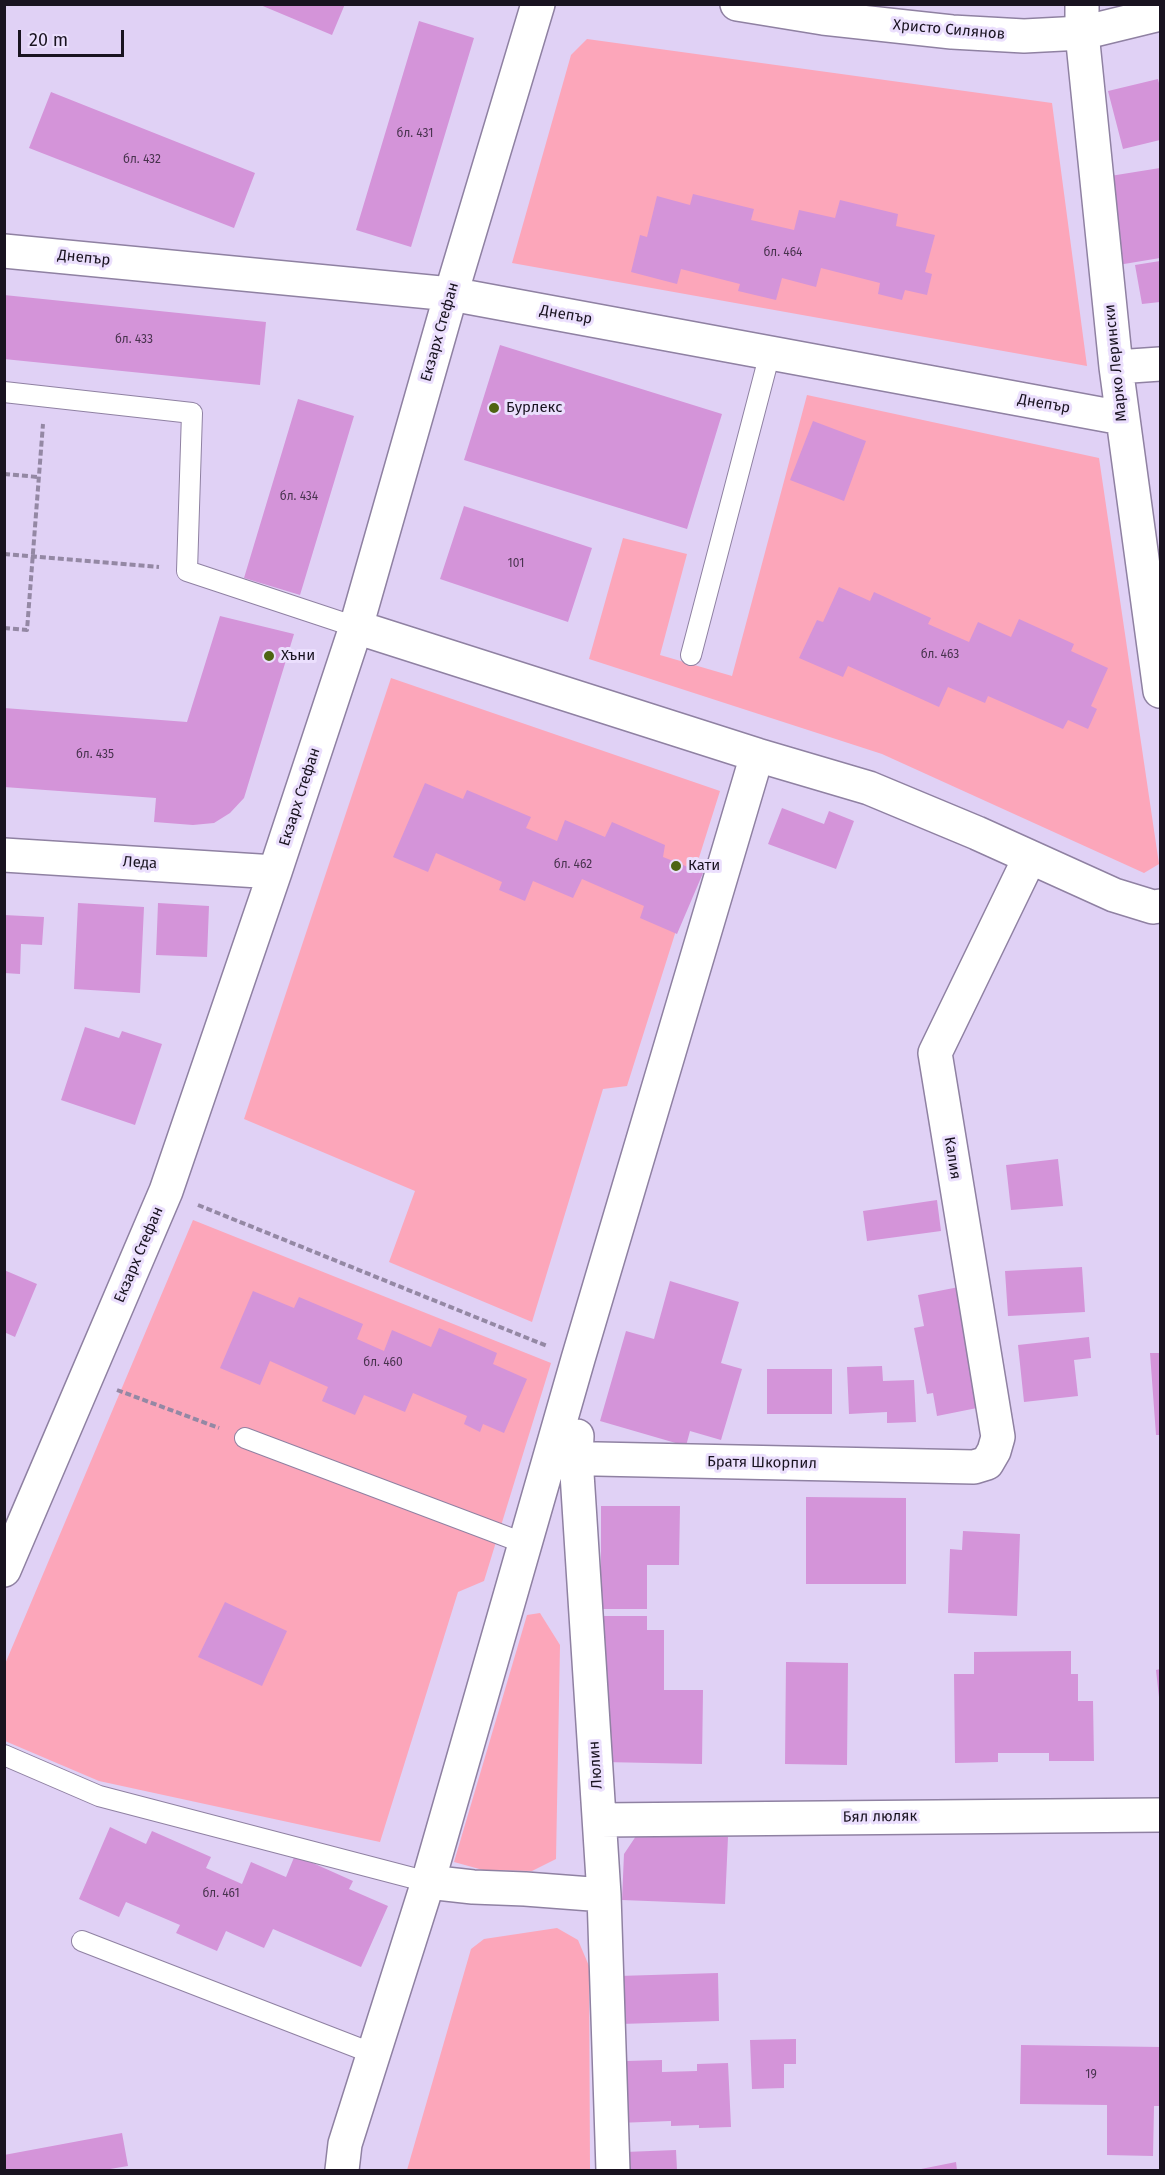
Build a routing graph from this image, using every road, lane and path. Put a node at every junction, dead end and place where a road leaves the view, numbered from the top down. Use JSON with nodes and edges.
{"nodes":[{"id":1,"x":538,"y":4,"type":"edge"},
{"id":2,"x":737,"y":4,"type":"edge"},
{"id":3,"x":1161,"y":14,"type":"edge"},
{"id":4,"x":1082,"y":19,"type":"edge"},
{"id":5,"x":4,"y":251,"type":"edge"},
{"id":6,"x":451,"y":294,"type":"junction"},
{"id":7,"x":770,"y":353,"type":"junction"},
{"id":8,"x":1161,"y":364,"type":"edge"},
{"id":9,"x":1116,"y":367,"type":"junction"},
{"id":10,"x":4,"y":392,"type":"edge"},
{"id":11,"x":45,"y":396,"type":"junction"},
{"id":12,"x":1122,"y":418,"type":"junction"},
{"id":13,"x":4,"y":474,"type":"edge"},
{"id":14,"x":38,"y":477,"type":"junction"},
{"id":15,"x":4,"y":554,"type":"edge"},
{"id":16,"x":32,"y":556,"type":"junction"},
{"id":17,"x":187,"y":571,"type":"junction"},
{"id":18,"x":356,"y":627,"type":"junction"},
{"id":19,"x":4,"y":628,"type":"edge"},
{"id":20,"x":692,"y":655,"type":"dead end"},
{"id":21,"x":1161,"y":691,"type":"edge"},
{"id":22,"x":757,"y":756,"type":"junction"},
{"id":23,"x":4,"y":855,"type":"edge"},
{"id":24,"x":1030,"y":857,"type":"junction"},
{"id":25,"x":275,"y":872,"type":"junction"},
{"id":26,"x":1161,"y":906,"type":"edge"},
{"id":27,"x":166,"y":1191,"type":"junction"},
{"id":28,"x":578,"y":1359,"type":"junction"},
{"id":29,"x":86,"y":1379,"type":"junction"},
{"id":30,"x":245,"y":1438,"type":"joint"},
{"id":31,"x":563,"y":1458,"type":"junction"},
{"id":32,"x":974,"y":1467,"type":"joint"},
{"id":33,"x":526,"y":1544,"type":"junction"},
{"id":34,"x":4,"y":1570,"type":"edge"},
{"id":35,"x":4,"y":1755,"type":"edge"},
{"id":36,"x":1161,"y":1815,"type":"edge"},
{"id":37,"x":600,"y":1820,"type":"junction"},
{"id":38,"x":428,"y":1882,"type":"junction"},
{"id":39,"x":604,"y":1895,"type":"junction"},
{"id":40,"x":82,"y":1941,"type":"dead end"},
{"id":41,"x":374,"y":2054,"type":"junction"},
{"id":42,"x":342,"y":2170,"type":"edge"},
{"id":43,"x":613,"y":2170,"type":"edge"}],
"edges":[{"from":1,"to":6,"type":"street","name":"Екзарх Стефан"},
{"from":2,"to":4,"type":"street","name":"Христо Силянов"},
{"from":3,"to":4,"type":"street","name":"Христо Силянов"},
{"from":4,"to":9,"type":"street","name":"Марко Лерински"},
{"from":5,"to":6,"type":"street","name":"Днепър"},
{"from":6,"to":7,"type":"street","name":"Днепър"},
{"from":6,"to":18,"type":"street","name":"Екзарх Стефан"},
{"from":7,"to":12,"type":"street","name":"Днепър"},
{"from":7,"to":20,"type":"lane"},
{"from":8,"to":9,"type":"street"},
{"from":9,"to":12,"type":"street","name":"Марко Лерински"},
{"from":10,"to":11,"type":"lane"},
{"from":11,"to":14,"type":"path"},
{"from":11,"to":17,"type":"lane"},
{"from":12,"to":21,"type":"street","name":"Марко Лерински"},
{"from":13,"to":14,"type":"path"},
{"from":14,"to":16,"type":"path"},
{"from":15,"to":16,"type":"path"},
{"from":16,"to":17,"type":"path"},
{"from":16,"to":19,"type":"path"},
{"from":17,"to":18,"type":"lane"},
{"from":18,"to":22,"type":"street"},
{"from":18,"to":25,"type":"street","name":"Екзарх Стефан"},
{"from":22,"to":24,"type":"street"},
{"from":22,"to":28,"type":"street"},
{"from":23,"to":25,"type":"street","name":"Леда"},
{"from":24,"to":26,"type":"street"},
{"from":24,"to":32,"type":"street","name":"Калия"},
{"from":25,"to":27,"type":"street","name":"Екзарх Стефан"},
{"from":27,"to":28,"type":"path"},
{"from":27,"to":29,"type":"street","name":"Екзарх Стефан"},
{"from":28,"to":31,"type":"street"},
{"from":29,"to":30,"type":"path"},
{"from":29,"to":34,"type":"street","name":"Екзарх Стефан"},
{"from":30,"to":33,"type":"lane"},
{"from":31,"to":32,"type":"street","name":"Братя Шкорпил"},
{"from":31,"to":33,"type":"street"},
{"from":31,"to":37,"type":"street","name":"Люлин"},
{"from":33,"to":38,"type":"street"},
{"from":35,"to":38,"type":"lane"},
{"from":36,"to":37,"type":"street","name":"Бял люляк"},
{"from":37,"to":39,"type":"street","name":"Люлин"},
{"from":38,"to":39,"type":"street"},
{"from":38,"to":41,"type":"street"},
{"from":39,"to":43,"type":"street","name":"Люлин"},
{"from":40,"to":41,"type":"lane"},
{"from":41,"to":42,"type":"street"}]}
